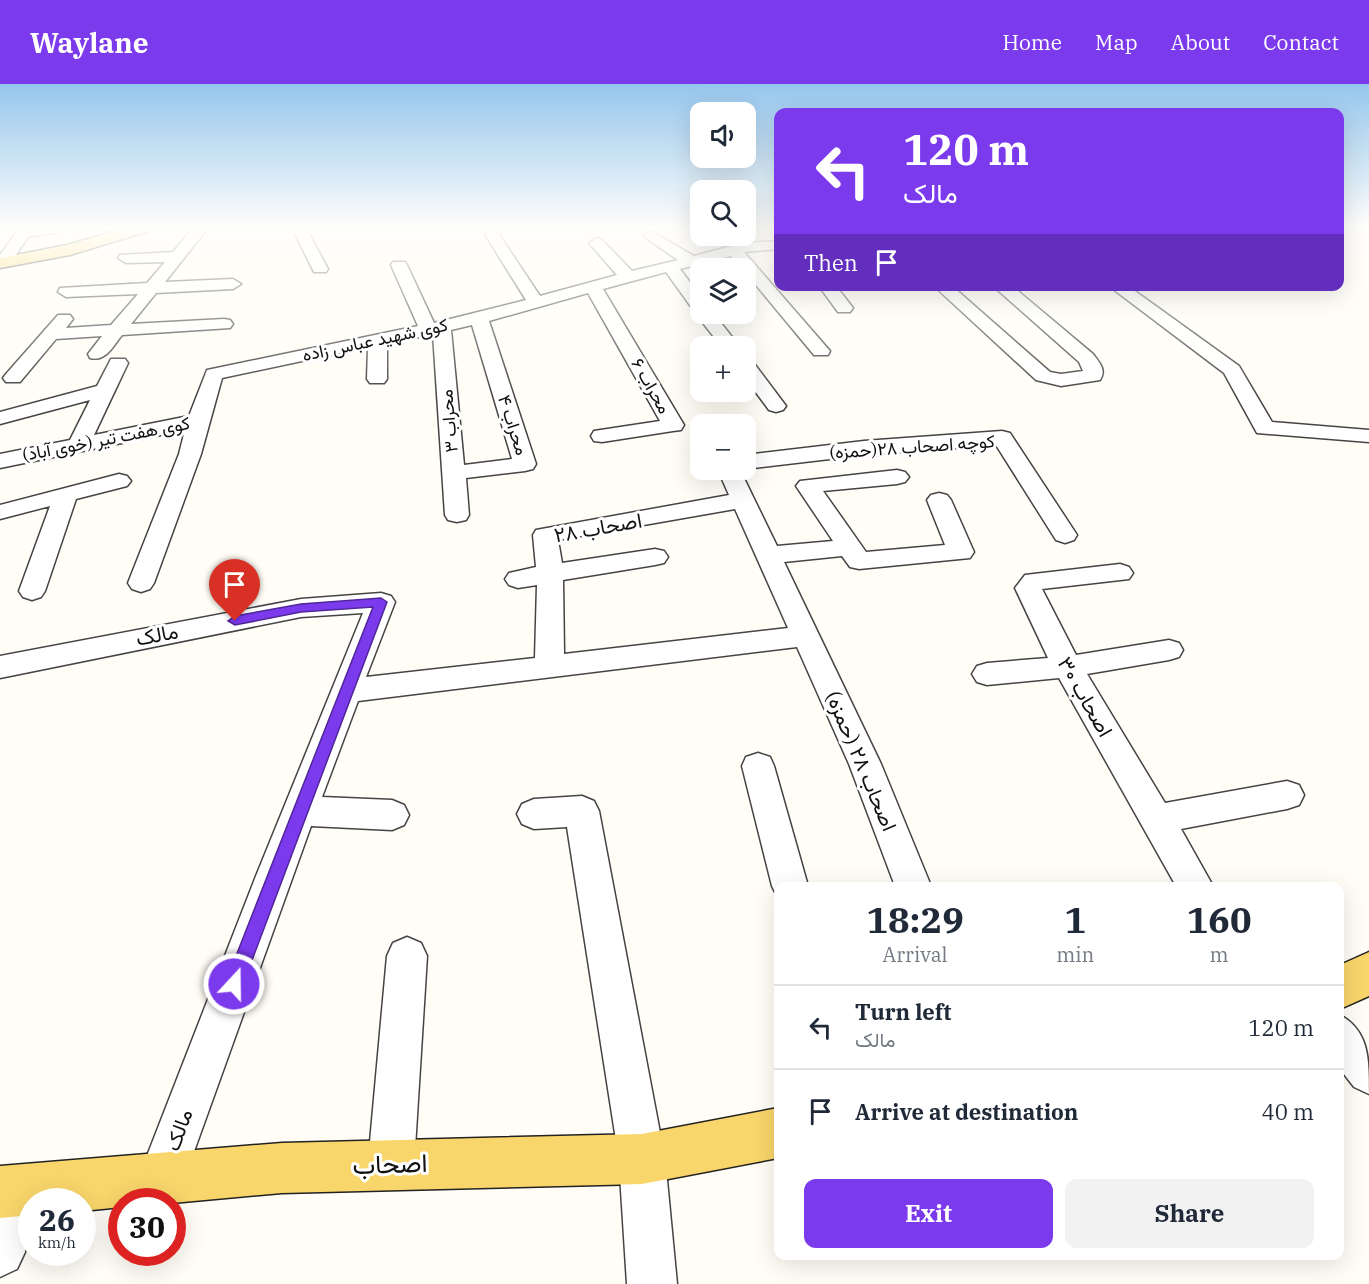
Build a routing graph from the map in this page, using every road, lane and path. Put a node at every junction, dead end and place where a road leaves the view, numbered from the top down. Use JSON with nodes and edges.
{"nodes":[{"id":1,"x":157,"y":284,"type":"edge"},
{"id":2,"x":233,"y":284,"type":"dead end"},
{"id":3,"x":410,"y":284,"type":"edge"},
{"id":4,"x":524,"y":284,"type":"edge"},
{"id":5,"x":601,"y":284,"type":"edge"},
{"id":6,"x":767,"y":284,"type":"edge"},
{"id":7,"x":593,"y":286,"type":"junction"},
{"id":8,"x":154,"y":288,"type":"junction"},
{"id":9,"x":831,"y":291,"type":"edge"},
{"id":10,"x":1124,"y":291,"type":"edge"},
{"id":11,"x":948,"y":292,"type":"edge"},
{"id":12,"x":994,"y":294,"type":"edge"},
{"id":13,"x":536,"y":302,"type":"junction"},
{"id":14,"x":844,"y":308,"type":"dead end"},
{"id":15,"x":479,"y":318,"type":"junction"},
{"id":16,"x":224,"y":324,"type":"dead end"},
{"id":17,"x":713,"y":324,"type":"edge"},
{"id":18,"x":435,"y":328,"type":"junction"},
{"id":19,"x":115,"y":331,"type":"junction"},
{"id":20,"x":51,"y":334,"type":"junction"},
{"id":21,"x":722,"y":336,"type":"edge"},
{"id":22,"x":378,"y":340,"type":"junction"},
{"id":23,"x":821,"y":351,"type":"dead end"},
{"id":24,"x":97,"y":354,"type":"dead end"},
{"id":25,"x":118,"y":363,"type":"dead end"},
{"id":26,"x":214,"y":374,"type":"joint"},
{"id":27,"x":13,"y":378,"type":"dead end"},
{"id":28,"x":377,"y":379,"type":"dead end"},
{"id":29,"x":756,"y":379,"type":"edge"},
{"id":30,"x":106,"y":390,"type":"junction"},
{"id":31,"x":776,"y":406,"type":"dead end"},
{"id":32,"x":0,"y":418,"type":"edge"},
{"id":33,"x":198,"y":421,"type":"junction"},
{"id":34,"x":602,"y":436,"type":"dead end"},
{"id":35,"x":1368,"y":437,"type":"edge"},
{"id":36,"x":79,"y":445,"type":"junction"},
{"id":37,"x":0,"y":460,"type":"edge"},
{"id":38,"x":756,"y":461,"type":"edge"},
{"id":39,"x":453,"y":473,"type":"junction"},
{"id":40,"x":897,"y":477,"type":"dead end"},
{"id":41,"x":734,"y":480,"type":"edge"},
{"id":42,"x":118,"y":481,"type":"dead end"},
{"id":43,"x":66,"y":495,"type":"junction"},
{"id":44,"x":939,"y":500,"type":"dead end"},
{"id":45,"x":743,"y":501,"type":"junction"},
{"id":46,"x":0,"y":512,"type":"edge"},
{"id":47,"x":457,"y":515,"type":"dead end"},
{"id":48,"x":1065,"y":535,"type":"dead end"},
{"id":49,"x":850,"y":547,"type":"junction"},
{"id":50,"x":768,"y":555,"type":"junction"},
{"id":51,"x":655,"y":557,"type":"dead end"},
{"id":52,"x":1120,"y":573,"type":"dead end"},
{"id":53,"x":550,"y":574,"type":"junction"},
{"id":54,"x":518,"y":579,"type":"dead end"},
{"id":55,"x":141,"y":583,"type":"dead end"},
{"id":56,"x":32,"y":591,"type":"dead end"},
{"id":57,"x":806,"y":636,"type":"junction"},
{"id":58,"x":1169,"y":650,"type":"dead end"},
{"id":59,"x":550,"y":666,"type":"junction"},
{"id":60,"x":0,"y":667,"type":"edge"},
{"id":61,"x":1067,"y":667,"type":"junction"},
{"id":62,"x":987,"y":674,"type":"dead end"},
{"id":63,"x":346,"y":691,"type":"junction"},
{"id":64,"x":758,"y":766,"type":"dead end"},
{"id":65,"x":1287,"y":795,"type":"dead end"},
{"id":66,"x":300,"y":811,"type":"junction"},
{"id":67,"x":534,"y":814,"type":"dead end"},
{"id":68,"x":392,"y":815,"type":"dead end"},
{"id":69,"x":1156,"y":819,"type":"junction"},
{"id":70,"x":789,"y":882,"type":"edge"},
{"id":71,"x":911,"y":882,"type":"edge"},
{"id":72,"x":1193,"y":882,"type":"edge"},
{"id":73,"x":407,"y":956,"type":"dead end"},
{"id":74,"x":1369,"y":974,"type":"edge"},
{"id":75,"x":1344,"y":985,"type":"edge"},
{"id":76,"x":1344,"y":1041,"type":"edge"},
{"id":77,"x":1369,"y":1072,"type":"edge"},
{"id":78,"x":774,"y":1134,"type":"edge"},
{"id":79,"x":642,"y":1159,"type":"junction"},
{"id":80,"x":391,"y":1164,"type":"junction"},
{"id":81,"x":161,"y":1179,"type":"junction"},
{"id":82,"x":4,"y":1192,"type":"edge"},
{"id":83,"x":0,"y":1252,"type":"edge"},
{"id":84,"x":652,"y":1284,"type":"edge"}],
"edges":[{"from":1,"to":8,"type":"street"},
{"from":2,"to":8,"type":"street"},
{"from":3,"to":18,"type":"street","name":"محراب ۳"},
{"from":4,"to":13,"type":"street"},
{"from":5,"to":7,"type":"street","name":"کوی شهید عباس زاده"},
{"from":6,"to":23,"type":"street"},
{"from":7,"to":13,"type":"street","name":"کوی شهید عباس زاده"},
{"from":7,"to":34,"type":"street","name":"محراب ۶"},
{"from":8,"to":19,"type":"street"},
{"from":8,"to":20,"type":"street"},
{"from":9,"to":14,"type":"street"},
{"from":10,"to":35,"type":"street"},
{"from":11,"to":12,"type":"street"},
{"from":11,"to":12,"type":"street"},
{"from":13,"to":15,"type":"street","name":"کوی شهید عباس زاده"},
{"from":15,"to":18,"type":"street","name":"کوی شهید عباس زاده"},
{"from":15,"to":39,"type":"street","name":"محراب ۴"},
{"from":16,"to":19,"type":"street"},
{"from":17,"to":21,"type":"street"},
{"from":18,"to":22,"type":"street","name":"کوی شهید عباس زاده"},
{"from":18,"to":39,"type":"street","name":"محراب ۳"},
{"from":19,"to":20,"type":"street"},
{"from":19,"to":24,"type":"street"},
{"from":20,"to":27,"type":"street"},
{"from":22,"to":26,"type":"street","name":"کوی شهید عباس زاده"},
{"from":22,"to":28,"type":"street"},
{"from":25,"to":30,"type":"street"},
{"from":26,"to":33,"type":"street","name":"کوی هفت تیر (خوی آباد)"},
{"from":29,"to":31,"type":"street"},
{"from":30,"to":32,"type":"street"},
{"from":30,"to":36,"type":"street"},
{"from":33,"to":36,"type":"street","name":"کوی هفت تیر (خوی آباد)"},
{"from":33,"to":55,"type":"street"},
{"from":36,"to":37,"type":"street","name":"کوی هفت تیر (خوی آباد)"},
{"from":38,"to":48,"type":"street","name":"کوچه اصحاب ۲۸(حمزه)"},
{"from":39,"to":47,"type":"street","name":"محراب ۳"},
{"from":40,"to":49,"type":"street"},
{"from":41,"to":45,"type":"street","name":"اصحاب ۲۸ (حمزه)"},
{"from":42,"to":43,"type":"street"},
{"from":43,"to":46,"type":"street"},
{"from":43,"to":56,"type":"street"},
{"from":44,"to":49,"type":"street"},
{"from":45,"to":50,"type":"street","name":"اصحاب ۲۸ (حمزه)"},
{"from":45,"to":53,"type":"street","name":"اصحاب ۲۸"},
{"from":49,"to":50,"type":"street"},
{"from":50,"to":57,"type":"street","name":"اصحاب ۲۸ (حمزه)"},
{"from":51,"to":53,"type":"street"},
{"from":52,"to":61,"type":"street","name":"اصحاب ۳۰"},
{"from":53,"to":54,"type":"street"},
{"from":53,"to":59,"type":"street","name":"اصحاب ۲۸"},
{"from":57,"to":59,"type":"street"},
{"from":57,"to":71,"type":"street","name":"اصحاب ۲۸ (حمزه)"},
{"from":58,"to":61,"type":"street"},
{"from":59,"to":63,"type":"street"},
{"from":60,"to":63,"type":"street","name":"مالک"},
{"from":61,"to":62,"type":"street"},
{"from":61,"to":69,"type":"street","name":"اصحاب ۳۰"},
{"from":63,"to":66,"type":"street","name":"مالک"},
{"from":64,"to":70,"type":"street"},
{"from":65,"to":69,"type":"street"},
{"from":66,"to":68,"type":"street"},
{"from":66,"to":81,"type":"street","name":"مالک"},
{"from":67,"to":79,"type":"street"},
{"from":69,"to":72,"type":"street","name":"اصحاب ۳۰"},
{"from":73,"to":80,"type":"street"},
{"from":74,"to":75,"type":"main road"},
{"from":76,"to":77,"type":"street"},
{"from":78,"to":79,"type":"main road","name":"اصحاب"},
{"from":79,"to":80,"type":"main road","name":"اصحاب"},
{"from":79,"to":84,"type":"street"},
{"from":80,"to":81,"type":"main road","name":"اصحاب"},
{"from":81,"to":82,"type":"main road","name":"اصحاب"},
{"from":82,"to":83,"type":"street"}]}
